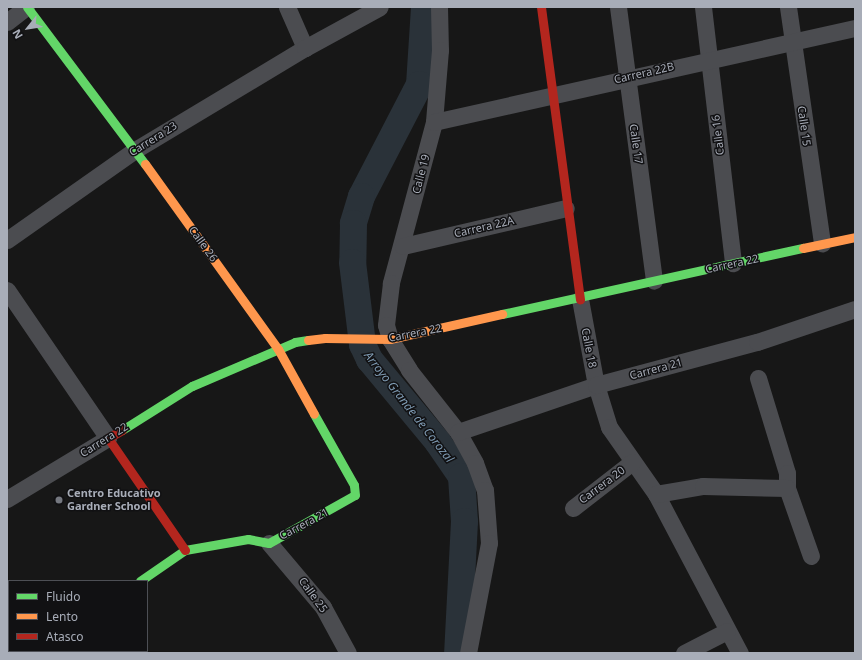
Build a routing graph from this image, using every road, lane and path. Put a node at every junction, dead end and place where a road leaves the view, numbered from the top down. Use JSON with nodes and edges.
{"nodes":[{"id":1,"x":26,"y":7,"type":"edge"},
{"id":2,"x":288,"y":7,"type":"edge"},
{"id":3,"x":380,"y":7,"type":"edge"},
{"id":4,"x":439,"y":7,"type":"edge"},
{"id":5,"x":541,"y":7,"type":"edge"},
{"id":6,"x":618,"y":7,"type":"edge"},
{"id":7,"x":703,"y":7,"type":"edge"},
{"id":8,"x":788,"y":7,"type":"edge"},
{"id":9,"x":7,"y":22,"type":"edge"},
{"id":10,"x":855,"y":28,"type":"edge"},
{"id":11,"x":792,"y":41,"type":"junction"},
{"id":12,"x":305,"y":48,"type":"junction"},
{"id":13,"x":709,"y":59,"type":"junction"},
{"id":14,"x":627,"y":77,"type":"junction"},
{"id":15,"x":553,"y":93,"type":"junction"},
{"id":16,"x":434,"y":122,"type":"junction"},
{"id":17,"x":135,"y":150,"type":"junction"},
{"id":18,"x":566,"y":208,"type":"junction"},
{"id":19,"x":855,"y":237,"type":"edge"},
{"id":20,"x":7,"y":240,"type":"edge"},
{"id":21,"x":822,"y":244,"type":"junction"},
{"id":22,"x":403,"y":246,"type":"junction"},
{"id":23,"x":733,"y":263,"type":"junction"},
{"id":24,"x":654,"y":281,"type":"junction"},
{"id":25,"x":7,"y":290,"type":"edge"},
{"id":26,"x":580,"y":299,"type":"junction"},
{"id":27,"x":855,"y":309,"type":"edge"},
{"id":28,"x":390,"y":339,"type":"junction"},
{"id":29,"x":278,"y":349,"type":"junction"},
{"id":30,"x":758,"y":378,"type":"dead end"},
{"id":31,"x":596,"y":385,"type":"junction"},
{"id":32,"x":458,"y":432,"type":"junction"},
{"id":33,"x":108,"y":438,"type":"junction"},
{"id":34,"x":632,"y":462,"type":"junction"},
{"id":35,"x":787,"y":488,"type":"junction"},
{"id":36,"x":656,"y":494,"type":"junction"},
{"id":37,"x":355,"y":495,"type":"joint"},
{"id":38,"x":7,"y":500,"type":"edge"},
{"id":39,"x":573,"y":508,"type":"dead end"},
{"id":40,"x":269,"y":543,"type":"junction"},
{"id":41,"x":185,"y":550,"type":"junction"},
{"id":42,"x":811,"y":556,"type":"dead end"},
{"id":43,"x":141,"y":580,"type":"edge"},
{"id":44,"x":727,"y":631,"type":"junction"},
{"id":45,"x":348,"y":653,"type":"edge"},
{"id":46,"x":468,"y":653,"type":"edge"},
{"id":47,"x":684,"y":653,"type":"edge"},
{"id":48,"x":740,"y":653,"type":"edge"}],
"edges":[{"from":1,"to":9,"type":"street"},
{"from":1,"to":17,"type":"street","name":"Calle 26"},
{"from":2,"to":12,"type":"street"},
{"from":3,"to":12,"type":"street","name":"Carrera 23"},
{"from":4,"to":16,"type":"street","name":"Calle 19"},
{"from":5,"to":15,"type":"street","name":"Calle 18"},
{"from":6,"to":14,"type":"street","name":"Calle 17"},
{"from":7,"to":13,"type":"street","name":"Calle 16"},
{"from":8,"to":11,"type":"street","name":"Calle 15"},
{"from":10,"to":11,"type":"street","name":"Carrera 22B"},
{"from":11,"to":13,"type":"street","name":"Carrera 22B"},
{"from":11,"to":21,"type":"street","name":"Calle 15"},
{"from":12,"to":17,"type":"street","name":"Carrera 23"},
{"from":13,"to":14,"type":"street","name":"Carrera 22B"},
{"from":13,"to":23,"type":"street","name":"Calle 16"},
{"from":14,"to":15,"type":"street","name":"Carrera 22B"},
{"from":14,"to":24,"type":"street","name":"Calle 17"},
{"from":15,"to":16,"type":"street","name":"Carrera 22B"},
{"from":15,"to":18,"type":"street","name":"Calle 18"},
{"from":16,"to":22,"type":"street","name":"Calle 19"},
{"from":17,"to":20,"type":"street","name":"Carrera 23"},
{"from":17,"to":29,"type":"street","name":"Calle 26"},
{"from":18,"to":22,"type":"street","name":"Carrera 22A"},
{"from":18,"to":26,"type":"street","name":"Calle 18"},
{"from":19,"to":21,"type":"street","name":"Carrera 22"},
{"from":21,"to":23,"type":"street","name":"Carrera 22"},
{"from":22,"to":28,"type":"street","name":"Calle 19"},
{"from":23,"to":24,"type":"street","name":"Carrera 22"},
{"from":24,"to":26,"type":"street","name":"Carrera 22"},
{"from":25,"to":33,"type":"street"},
{"from":26,"to":28,"type":"street","name":"Carrera 22"},
{"from":26,"to":31,"type":"street","name":"Calle 18"},
{"from":27,"to":31,"type":"street","name":"Carrera 21"},
{"from":28,"to":29,"type":"street","name":"Carrera 22"},
{"from":28,"to":32,"type":"street"},
{"from":29,"to":33,"type":"street","name":"Carrera 22"},
{"from":29,"to":37,"type":"street","name":"Calle 26"},
{"from":30,"to":35,"type":"street"},
{"from":31,"to":32,"type":"street","name":"Carrera 21"},
{"from":31,"to":34,"type":"street","name":"Calle 18"},
{"from":32,"to":46,"type":"street"},
{"from":33,"to":38,"type":"street","name":"Carrera 22"},
{"from":33,"to":41,"type":"street"},
{"from":34,"to":36,"type":"street","name":"Calle 18"},
{"from":34,"to":39,"type":"street","name":"Carrera 20"},
{"from":35,"to":36,"type":"street"},
{"from":35,"to":42,"type":"street"},
{"from":36,"to":44,"type":"street","name":"Calle 18"},
{"from":37,"to":40,"type":"street","name":"Carrera 21"},
{"from":40,"to":41,"type":"street","name":"Carrera 21"},
{"from":40,"to":45,"type":"street","name":"Calle 25"},
{"from":41,"to":43,"type":"street","name":"Carrera 21"},
{"from":44,"to":47,"type":"street"},
{"from":44,"to":48,"type":"street","name":"Calle 18"}]}
